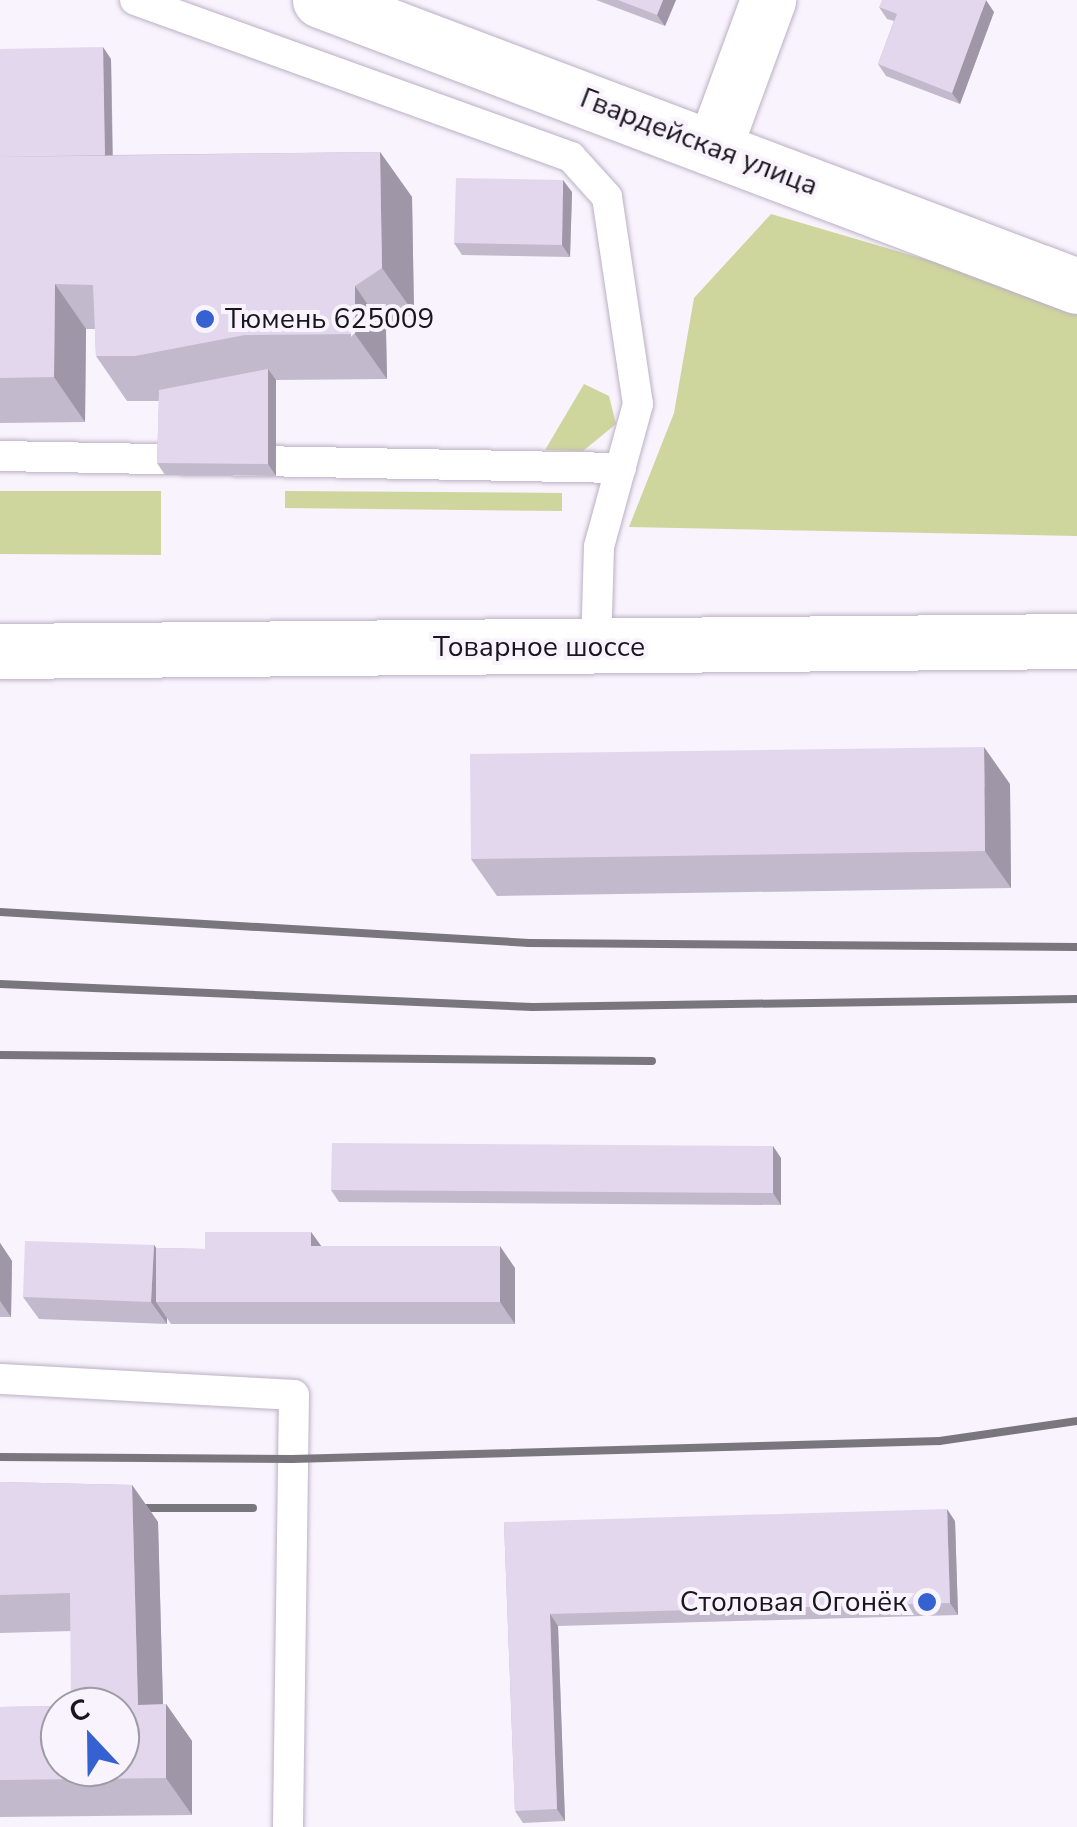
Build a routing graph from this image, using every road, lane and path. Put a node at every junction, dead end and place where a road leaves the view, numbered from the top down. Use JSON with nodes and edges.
{"nodes":[{"id":1,"x":135,"y":0,"type":"edge"},
{"id":2,"x":320,"y":0,"type":"edge"},
{"id":3,"x":768,"y":0,"type":"edge"},
{"id":4,"x":714,"y":148,"type":"junction"},
{"id":5,"x":1077,"y":286,"type":"edge"},
{"id":6,"x":0,"y":456,"type":"edge"},
{"id":7,"x":620,"y":468,"type":"junction"},
{"id":8,"x":1077,"y":641,"type":"edge"},
{"id":9,"x":596,"y":646,"type":"junction"},
{"id":10,"x":0,"y":650,"type":"edge"},
{"id":11,"x":0,"y":1379,"type":"edge"},
{"id":12,"x":288,"y":1827,"type":"edge"}],
"edges":[{"from":1,"to":7,"type":"lane"},
{"from":2,"to":4,"type":"street","name":"Гвардейская улица"},
{"from":3,"to":4,"type":"street"},
{"from":4,"to":5,"type":"street","name":"Гвардейская улица"},
{"from":6,"to":7,"type":"lane"},
{"from":7,"to":9,"type":"lane"},
{"from":8,"to":9,"type":"street","name":"Товарное шоссе"},
{"from":9,"to":10,"type":"street","name":"Товарное шоссе"},
{"from":11,"to":12,"type":"lane"}]}
